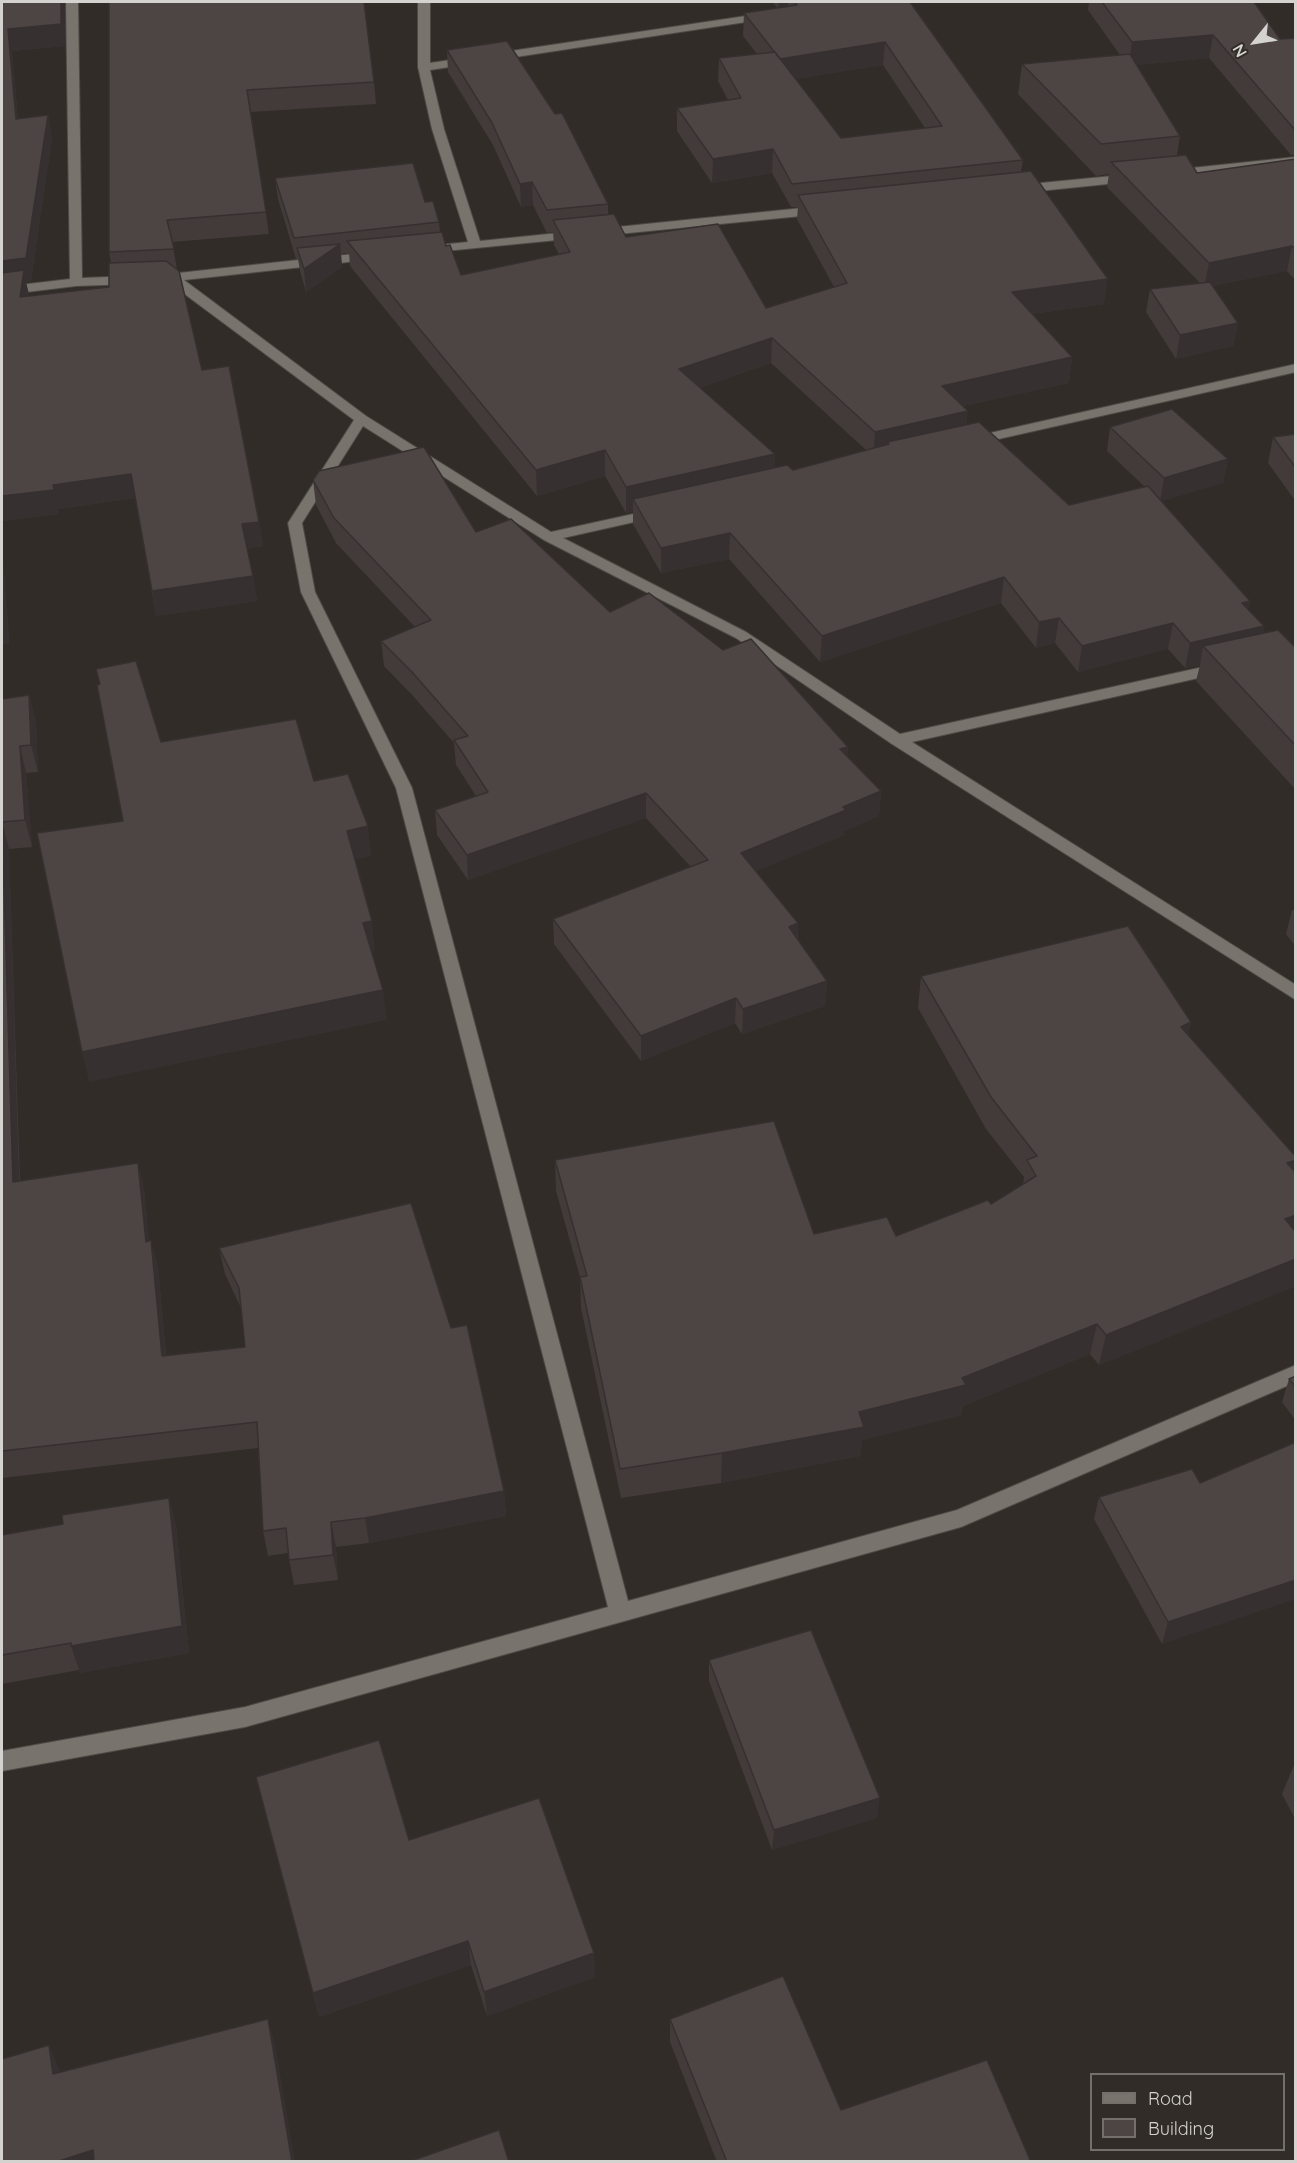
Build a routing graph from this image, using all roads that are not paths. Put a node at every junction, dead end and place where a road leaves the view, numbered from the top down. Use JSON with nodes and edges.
{"nodes":[{"id":1,"x":72,"y":2,"type":"edge"},
{"id":2,"x":424,"y":2,"type":"edge"},
{"id":3,"x":782,"y":13,"type":"edge"},
{"id":4,"x":424,"y":67,"type":"junction"},
{"id":5,"x":1296,"y":161,"type":"edge"},
{"id":6,"x":1165,"y":175,"type":"edge"},
{"id":7,"x":1141,"y":177,"type":"edge"},
{"id":8,"x":1010,"y":190,"type":"edge"},
{"id":9,"x":831,"y":209,"type":"edge"},
{"id":10,"x":474,"y":245,"type":"junction"},
{"id":11,"x":417,"y":252,"type":"edge"},
{"id":12,"x":382,"y":255,"type":"edge"},
{"id":13,"x":173,"y":278,"type":"junction"},
{"id":14,"x":76,"y":282,"type":"junction"},
{"id":15,"x":2,"y":291,"type":"edge"},
{"id":16,"x":1296,"y":368,"type":"edge"},
{"id":17,"x":361,"y":418,"type":"junction"},
{"id":18,"x":957,"y":445,"type":"edge"},
{"id":19,"x":666,"y":510,"type":"edge"},
{"id":20,"x":549,"y":537,"type":"junction"},
{"id":21,"x":1237,"y":664,"type":"edge"},
{"id":22,"x":898,"y":740,"type":"junction"},
{"id":23,"x":1296,"y":994,"type":"edge"},
{"id":24,"x":1296,"y":1373,"type":"edge"},
{"id":25,"x":620,"y":1613,"type":"junction"},
{"id":26,"x":2,"y":1761,"type":"edge"}],
"edges":[{"from":1,"to":14,"type":"street"},
{"from":2,"to":4,"type":"street"},
{"from":3,"to":4,"type":"street"},
{"from":4,"to":10,"type":"street"},
{"from":5,"to":6,"type":"street"},
{"from":7,"to":8,"type":"street"},
{"from":9,"to":10,"type":"street"},
{"from":10,"to":11,"type":"street"},
{"from":12,"to":13,"type":"street"},
{"from":13,"to":14,"type":"street"},
{"from":13,"to":17,"type":"street"},
{"from":14,"to":15,"type":"street"},
{"from":16,"to":18,"type":"street"},
{"from":17,"to":20,"type":"street"},
{"from":17,"to":25,"type":"street"},
{"from":19,"to":20,"type":"street"},
{"from":20,"to":22,"type":"street"},
{"from":21,"to":22,"type":"street"},
{"from":22,"to":23,"type":"street"},
{"from":24,"to":25,"type":"street"},
{"from":25,"to":26,"type":"street"}]}
